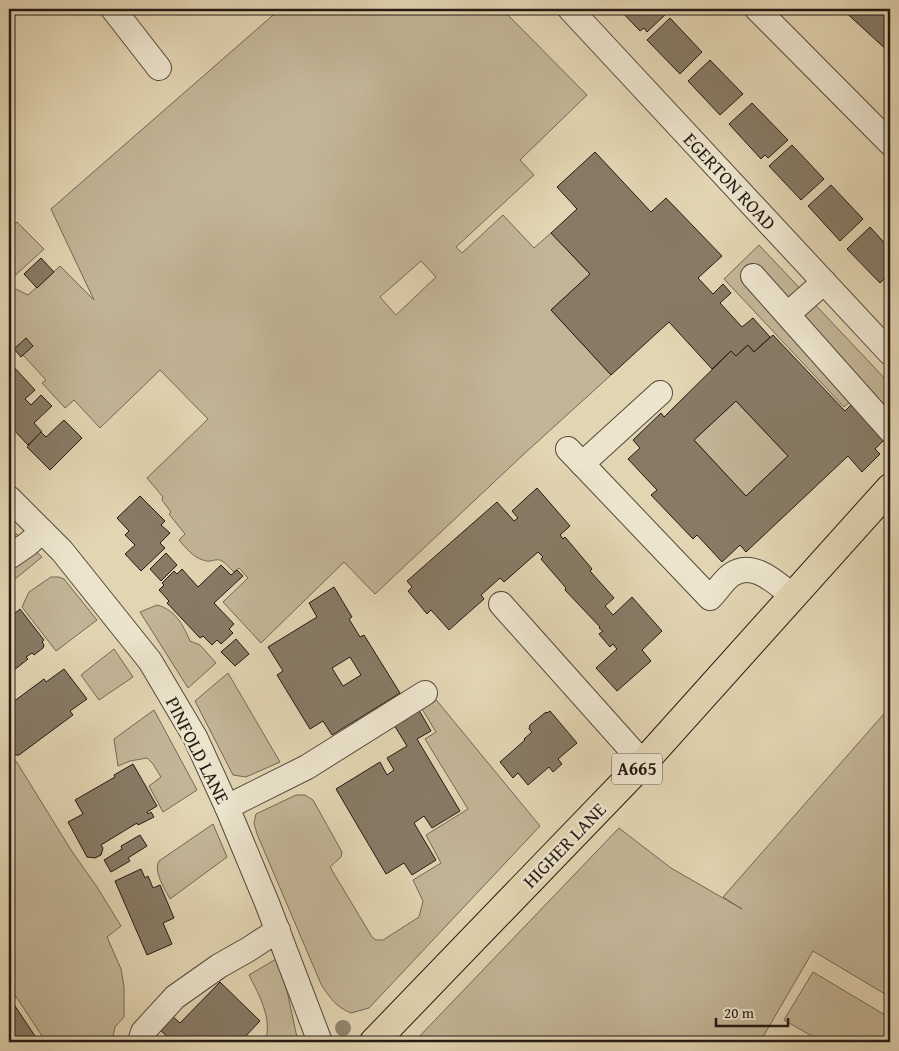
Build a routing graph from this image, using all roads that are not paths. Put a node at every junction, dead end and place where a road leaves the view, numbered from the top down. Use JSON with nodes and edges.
{"nodes":[{"id":1,"x":113,"y":9,"type":"edge"},
{"id":2,"x":757,"y":9,"type":"edge"},
{"id":3,"x":579,"y":12,"type":"edge"},
{"id":4,"x":159,"y":68,"type":"dead end"},
{"id":5,"x":890,"y":143,"type":"edge"},
{"id":6,"x":753,"y":276,"type":"dead end"},
{"id":7,"x":824,"y":282,"type":"junction"},
{"id":8,"x":788,"y":314,"type":"junction"},
{"id":9,"x":890,"y":353,"type":"edge"},
{"id":10,"x":660,"y":393,"type":"dead end"},
{"id":11,"x":890,"y":430,"type":"edge"},
{"id":12,"x":890,"y":488,"type":"edge"},
{"id":13,"x":9,"y":498,"type":"edge"},
{"id":14,"x":42,"y":531,"type":"junction"},
{"id":15,"x":9,"y":558,"type":"edge"},
{"id":16,"x":793,"y":596,"type":"junction"},
{"id":17,"x":502,"y":604,"type":"dead end"},
{"id":18,"x":425,"y":693,"type":"dead end"},
{"id":19,"x":643,"y":763,"type":"junction"},
{"id":20,"x":227,"y":807,"type":"junction"},
{"id":21,"x":278,"y":930,"type":"junction"},
{"id":22,"x":140,"y":1042,"type":"edge"},
{"id":23,"x":320,"y":1042,"type":"edge"},
{"id":24,"x":374,"y":1042,"type":"edge"}],
"edges":[{"from":1,"to":4,"type":"street"},
{"from":2,"to":5,"type":"street"},
{"from":3,"to":7,"type":"street","name":"EGERTON ROAD"},
{"from":6,"to":8,"type":"street"},
{"from":7,"to":8,"type":"street"},
{"from":7,"to":9,"type":"street","name":"EGERTON ROAD"},
{"from":8,"to":11,"type":"street"},
{"from":10,"to":16,"type":"street"},
{"from":12,"to":16,"type":"main road","name":"HIGHER LANE","number":"A665"},
{"from":13,"to":14,"type":"street","name":"PINFOLD LANE"},
{"from":14,"to":15,"type":"street"},
{"from":14,"to":20,"type":"street","name":"PINFOLD LANE"},
{"from":16,"to":19,"type":"main road","name":"HIGHER LANE","number":"A665"},
{"from":17,"to":19,"type":"street"},
{"from":18,"to":20,"type":"street"},
{"from":19,"to":24,"type":"main road","name":"HIGHER LANE","number":"A665"},
{"from":20,"to":21,"type":"street","name":"PINFOLD LANE"},
{"from":21,"to":22,"type":"street"},
{"from":21,"to":23,"type":"street","name":"PINFOLD LANE"}]}
